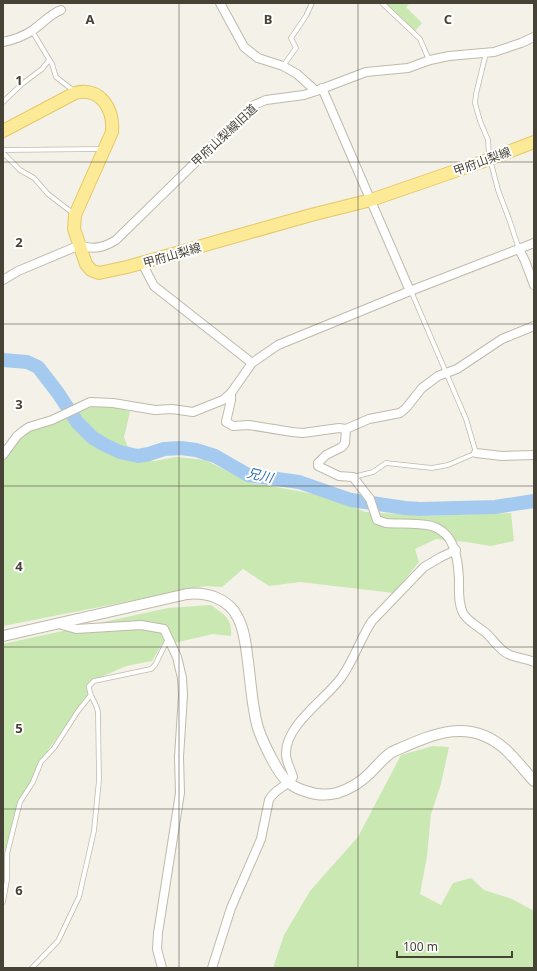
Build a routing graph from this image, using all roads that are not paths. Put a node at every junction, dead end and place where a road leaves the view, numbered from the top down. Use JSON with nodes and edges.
{"nodes":[{"id":1,"x":220,"y":3,"type":"edge"},
{"id":2,"x":312,"y":3,"type":"edge"},
{"id":3,"x":382,"y":3,"type":"edge"},
{"id":4,"x":61,"y":10,"type":"dead end"},
{"id":5,"x":32,"y":30,"type":"junction"},
{"id":6,"x":534,"y":37,"type":"edge"},
{"id":7,"x":3,"y":42,"type":"edge"},
{"id":8,"x":486,"y":52,"type":"junction"},
{"id":9,"x":49,"y":60,"type":"junction"},
{"id":10,"x":430,"y":60,"type":"junction"},
{"id":11,"x":283,"y":66,"type":"junction"},
{"id":12,"x":319,"y":90,"type":"junction"},
{"id":13,"x":75,"y":93,"type":"junction"},
{"id":14,"x":3,"y":102,"type":"edge"},
{"id":15,"x":3,"y":131,"type":"edge"},
{"id":16,"x":534,"y":142,"type":"edge"},
{"id":17,"x":105,"y":149,"type":"junction"},
{"id":18,"x":3,"y":150,"type":"edge"},
{"id":19,"x":3,"y":154,"type":"edge"},
{"id":20,"x":490,"y":159,"type":"junction"},
{"id":21,"x":371,"y":200,"type":"junction"},
{"id":22,"x":75,"y":215,"type":"junction"},
{"id":23,"x":534,"y":243,"type":"edge"},
{"id":24,"x":80,"y":245,"type":"junction"},
{"id":25,"x":519,"y":249,"type":"junction"},
{"id":26,"x":142,"y":263,"type":"junction"},
{"id":27,"x":3,"y":280,"type":"edge"},
{"id":28,"x":534,"y":286,"type":"edge"},
{"id":29,"x":410,"y":291,"type":"junction"},
{"id":30,"x":534,"y":326,"type":"edge"},
{"id":31,"x":252,"y":363,"type":"junction"},
{"id":32,"x":445,"y":372,"type":"junction"},
{"id":33,"x":231,"y":393,"type":"junction"},
{"id":34,"x":346,"y":429,"type":"junction"},
{"id":35,"x":476,"y":453,"type":"junction"},
{"id":36,"x":3,"y":455,"type":"edge"},
{"id":37,"x":534,"y":455,"type":"edge"},
{"id":38,"x":353,"y":477,"type":"junction"},
{"id":39,"x":456,"y":550,"type":"junction"},
{"id":40,"x":58,"y":624,"type":"junction"},
{"id":41,"x":3,"y":636,"type":"edge"},
{"id":42,"x":169,"y":637,"type":"junction"},
{"id":43,"x":534,"y":662,"type":"edge"},
{"id":44,"x":90,"y":696,"type":"junction"},
{"id":45,"x":534,"y":781,"type":"edge"},
{"id":46,"x":289,"y":784,"type":"junction"},
{"id":47,"x":3,"y":902,"type":"edge"},
{"id":48,"x":32,"y":968,"type":"edge"},
{"id":49,"x":162,"y":968,"type":"edge"},
{"id":50,"x":212,"y":968,"type":"edge"}],
"edges":[{"from":1,"to":11,"type":"street"},
{"from":2,"to":11,"type":"lane"},
{"from":3,"to":10,"type":"lane"},
{"from":4,"to":5,"type":"street"},
{"from":5,"to":7,"type":"street"},
{"from":5,"to":9,"type":"lane"},
{"from":6,"to":8,"type":"street","name":"甲府山梨線旧道"},
{"from":8,"to":10,"type":"street","name":"甲府山梨線旧道"},
{"from":8,"to":20,"type":"lane"},
{"from":9,"to":13,"type":"lane"},
{"from":9,"to":14,"type":"lane"},
{"from":10,"to":12,"type":"street","name":"甲府山梨線旧道"},
{"from":11,"to":12,"type":"street"},
{"from":12,"to":21,"type":"street"},
{"from":12,"to":24,"type":"street","name":"甲府山梨線旧道"},
{"from":13,"to":15,"type":"main road"},
{"from":13,"to":17,"type":"main road","name":"甲府山梨線"},
{"from":16,"to":20,"type":"main road","name":"甲府山梨線"},
{"from":17,"to":18,"type":"lane"},
{"from":17,"to":22,"type":"main road","name":"甲府山梨線"},
{"from":19,"to":22,"type":"lane"},
{"from":20,"to":21,"type":"main road","name":"甲府山梨線"},
{"from":20,"to":25,"type":"lane"},
{"from":21,"to":26,"type":"main road","name":"甲府山梨線"},
{"from":21,"to":29,"type":"street"},
{"from":22,"to":24,"type":"main road","name":"甲府山梨線"},
{"from":23,"to":25,"type":"street"},
{"from":24,"to":26,"type":"main road","name":"甲府山梨線"},
{"from":24,"to":27,"type":"street"},
{"from":25,"to":28,"type":"street"},
{"from":25,"to":29,"type":"street"},
{"from":26,"to":31,"type":"street"},
{"from":29,"to":31,"type":"street"},
{"from":29,"to":32,"type":"lane"},
{"from":30,"to":32,"type":"street"},
{"from":31,"to":33,"type":"street"},
{"from":32,"to":34,"type":"street"},
{"from":32,"to":35,"type":"lane"},
{"from":33,"to":34,"type":"street"},
{"from":33,"to":36,"type":"street"},
{"from":34,"to":38,"type":"street"},
{"from":35,"to":37,"type":"street"},
{"from":35,"to":38,"type":"lane"},
{"from":38,"to":39,"type":"street"},
{"from":39,"to":43,"type":"street"},
{"from":39,"to":46,"type":"street"},
{"from":40,"to":41,"type":"street"},
{"from":40,"to":42,"type":"street"},
{"from":40,"to":46,"type":"street"},
{"from":42,"to":44,"type":"lane"},
{"from":42,"to":49,"type":"street"},
{"from":44,"to":47,"type":"lane"},
{"from":44,"to":48,"type":"lane"},
{"from":45,"to":46,"type":"street"},
{"from":46,"to":50,"type":"street"}]}
